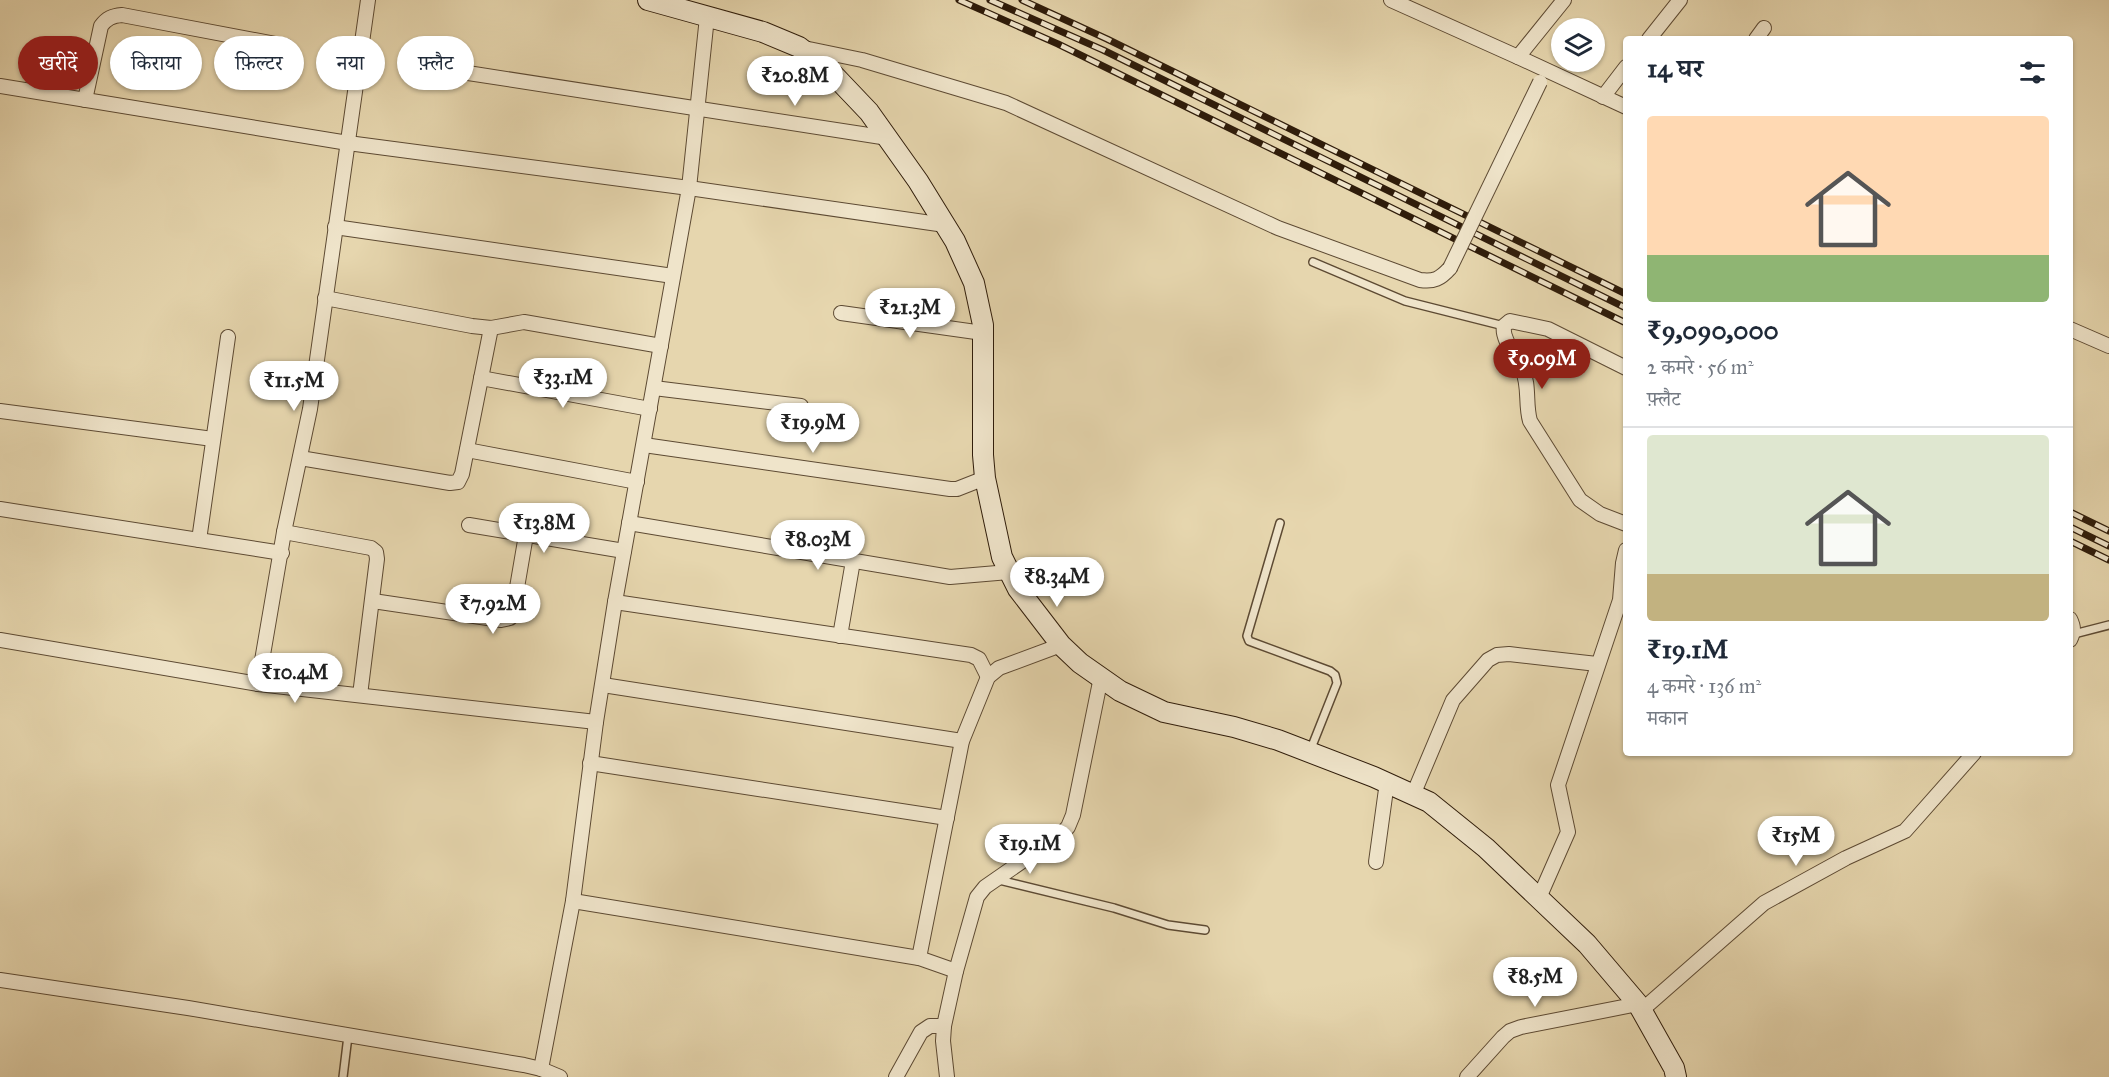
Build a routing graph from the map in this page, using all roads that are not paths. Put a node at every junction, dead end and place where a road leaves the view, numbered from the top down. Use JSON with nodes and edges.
{"nodes":[{"id":1,"x":368,"y":0,"type":"edge"},
{"id":2,"x":648,"y":0,"type":"edge"},
{"id":3,"x":1564,"y":0,"type":"edge"},
{"id":4,"x":1680,"y":0,"type":"edge"},
{"id":5,"x":1395,"y":1,"type":"edge"},
{"id":6,"x":707,"y":18,"type":"junction"},
{"id":7,"x":233,"y":36,"type":"edge"},
{"id":8,"x":1651,"y":36,"type":"edge"},
{"id":9,"x":799,"y":47,"type":"junction"},
{"id":10,"x":1518,"y":57,"type":"junction"},
{"id":11,"x":1623,"y":72,"type":"edge"},
{"id":12,"x":474,"y":74,"type":"edge"},
{"id":13,"x":1543,"y":76,"type":"junction"},
{"id":14,"x":0,"y":86,"type":"edge"},
{"id":15,"x":1603,"y":96,"type":"junction"},
{"id":16,"x":85,"y":100,"type":"junction"},
{"id":17,"x":1623,"y":106,"type":"edge"},
{"id":18,"x":697,"y":108,"type":"junction"},
{"id":19,"x":888,"y":138,"type":"junction"},
{"id":20,"x":348,"y":142,"type":"junction"},
{"id":21,"x":689,"y":188,"type":"junction"},
{"id":22,"x":945,"y":225,"type":"junction"},
{"id":23,"x":335,"y":227,"type":"junction"},
{"id":24,"x":1313,"y":262,"type":"dead end"},
{"id":25,"x":673,"y":276,"type":"junction"},
{"id":26,"x":325,"y":298,"type":"junction"},
{"id":27,"x":841,"y":313,"type":"dead end"},
{"id":28,"x":1504,"y":326,"type":"junction"},
{"id":29,"x":491,"y":328,"type":"junction"},
{"id":30,"x":2073,"y":330,"type":"edge"},
{"id":31,"x":983,"y":333,"type":"junction"},
{"id":32,"x":228,"y":337,"type":"dead end"},
{"id":33,"x":661,"y":346,"type":"junction"},
{"id":34,"x":2109,"y":346,"type":"edge"},
{"id":35,"x":1623,"y":366,"type":"edge"},
{"id":36,"x":481,"y":378,"type":"junction"},
{"id":37,"x":654,"y":388,"type":"junction"},
{"id":38,"x":801,"y":406,"type":"dead end"},
{"id":39,"x":650,"y":409,"type":"junction"},
{"id":40,"x":0,"y":411,"type":"edge"},
{"id":41,"x":213,"y":439,"type":"junction"},
{"id":42,"x":644,"y":445,"type":"junction"},
{"id":43,"x":467,"y":450,"type":"junction"},
{"id":44,"x":300,"y":458,"type":"junction"},
{"id":45,"x":985,"y":478,"type":"junction"},
{"id":46,"x":637,"y":482,"type":"junction"},
{"id":47,"x":0,"y":509,"type":"edge"},
{"id":48,"x":629,"y":523,"type":"junction"},
{"id":49,"x":1280,"y":523,"type":"dead end"},
{"id":50,"x":1623,"y":523,"type":"edge"},
{"id":51,"x":469,"y":525,"type":"dead end"},
{"id":52,"x":284,"y":532,"type":"junction"},
{"id":53,"x":526,"y":535,"type":"junction"},
{"id":54,"x":199,"y":540,"type":"junction"},
{"id":55,"x":624,"y":551,"type":"junction"},
{"id":56,"x":282,"y":553,"type":"junction"},
{"id":57,"x":853,"y":561,"type":"junction"},
{"id":58,"x":1010,"y":572,"type":"junction"},
{"id":59,"x":1623,"y":591,"type":"edge"},
{"id":60,"x":373,"y":601,"type":"junction"},
{"id":61,"x":615,"y":602,"type":"junction"},
{"id":62,"x":2109,"y":625,"type":"edge"},
{"id":63,"x":840,"y":636,"type":"junction"},
{"id":64,"x":2073,"y":637,"type":"edge"},
{"id":65,"x":0,"y":640,"type":"edge"},
{"id":66,"x":1061,"y":645,"type":"junction"},
{"id":67,"x":1598,"y":664,"type":"junction"},
{"id":68,"x":988,"y":677,"type":"junction"},
{"id":69,"x":1101,"y":677,"type":"junction"},
{"id":70,"x":258,"y":684,"type":"junction"},
{"id":71,"x":603,"y":685,"type":"junction"},
{"id":72,"x":360,"y":695,"type":"junction"},
{"id":73,"x":596,"y":722,"type":"junction"},
{"id":74,"x":962,"y":741,"type":"junction"},
{"id":75,"x":1309,"y":752,"type":"junction"},
{"id":76,"x":1971,"y":756,"type":"edge"},
{"id":77,"x":590,"y":763,"type":"junction"},
{"id":78,"x":1387,"y":782,"type":"junction"},
{"id":79,"x":1413,"y":795,"type":"junction"},
{"id":80,"x":947,"y":818,"type":"junction"},
{"id":81,"x":1376,"y":862,"type":"dead end"},
{"id":82,"x":996,"y":879,"type":"junction"},
{"id":83,"x":1539,"y":898,"type":"junction"},
{"id":84,"x":573,"y":901,"type":"junction"},
{"id":85,"x":1205,"y":930,"type":"dead end"},
{"id":86,"x":919,"y":958,"type":"junction"},
{"id":87,"x":956,"y":971,"type":"junction"},
{"id":88,"x":0,"y":980,"type":"edge"},
{"id":89,"x":1640,"y":1007,"type":"junction"},
{"id":90,"x":944,"y":1026,"type":"junction"},
{"id":91,"x":348,"y":1036,"type":"junction"},
{"id":92,"x":540,"y":1068,"type":"junction"},
{"id":93,"x":343,"y":1077,"type":"edge"},
{"id":94,"x":560,"y":1077,"type":"edge"},
{"id":95,"x":896,"y":1077,"type":"edge"},
{"id":96,"x":947,"y":1077,"type":"edge"},
{"id":97,"x":1467,"y":1077,"type":"edge"},
{"id":98,"x":1676,"y":1077,"type":"edge"}],
"edges":[{"from":1,"to":20,"type":"street"},
{"from":2,"to":6,"type":"main road"},
{"from":3,"to":10,"type":"street"},
{"from":4,"to":8,"type":"street"},
{"from":5,"to":10,"type":"street"},
{"from":6,"to":9,"type":"main road"},
{"from":6,"to":18,"type":"street"},
{"from":7,"to":16,"type":"street"},
{"from":9,"to":13,"type":"street","bridge":true},
{"from":9,"to":19,"type":"main road"},
{"from":10,"to":13,"type":"street"},
{"from":11,"to":15,"type":"street"},
{"from":12,"to":18,"type":"street"},
{"from":13,"to":15,"type":"street"},
{"from":14,"to":16,"type":"street"},
{"from":15,"to":17,"type":"street"},
{"from":16,"to":20,"type":"street"},
{"from":18,"to":19,"type":"street"},
{"from":18,"to":21,"type":"street"},
{"from":19,"to":22,"type":"main road"},
{"from":20,"to":21,"type":"street"},
{"from":20,"to":23,"type":"street"},
{"from":21,"to":22,"type":"street"},
{"from":21,"to":25,"type":"street"},
{"from":22,"to":31,"type":"main road"},
{"from":23,"to":25,"type":"street"},
{"from":23,"to":26,"type":"street"},
{"from":24,"to":28,"type":"lane"},
{"from":25,"to":33,"type":"street"},
{"from":26,"to":29,"type":"street"},
{"from":26,"to":44,"type":"street"},
{"from":27,"to":31,"type":"street"},
{"from":28,"to":35,"type":"street"},
{"from":28,"to":50,"type":"street"},
{"from":29,"to":33,"type":"street"},
{"from":29,"to":36,"type":"street"},
{"from":30,"to":34,"type":"street"},
{"from":31,"to":45,"type":"main road"},
{"from":32,"to":41,"type":"street"},
{"from":33,"to":37,"type":"street"},
{"from":36,"to":39,"type":"street"},
{"from":36,"to":43,"type":"street"},
{"from":37,"to":38,"type":"street"},
{"from":37,"to":39,"type":"street"},
{"from":39,"to":42,"type":"street"},
{"from":40,"to":41,"type":"street"},
{"from":41,"to":54,"type":"street"},
{"from":42,"to":45,"type":"street"},
{"from":42,"to":46,"type":"street"},
{"from":43,"to":44,"type":"street"},
{"from":43,"to":46,"type":"street"},
{"from":44,"to":52,"type":"street"},
{"from":45,"to":58,"type":"main road"},
{"from":46,"to":48,"type":"street"},
{"from":47,"to":54,"type":"street"},
{"from":48,"to":55,"type":"street"},
{"from":48,"to":57,"type":"street"},
{"from":49,"to":75,"type":"lane"},
{"from":51,"to":53,"type":"street"},
{"from":52,"to":56,"type":"street"},
{"from":52,"to":60,"type":"street"},
{"from":53,"to":55,"type":"street"},
{"from":53,"to":60,"type":"street"},
{"from":54,"to":56,"type":"street"},
{"from":55,"to":61,"type":"street"},
{"from":56,"to":70,"type":"street"},
{"from":57,"to":58,"type":"street"},
{"from":57,"to":63,"type":"street"},
{"from":58,"to":66,"type":"main road"},
{"from":59,"to":67,"type":"street"},
{"from":60,"to":72,"type":"street"},
{"from":61,"to":63,"type":"street"},
{"from":61,"to":71,"type":"street"},
{"from":62,"to":64,"type":"lane"},
{"from":63,"to":68,"type":"street"},
{"from":65,"to":70,"type":"street"},
{"from":66,"to":68,"type":"street"},
{"from":66,"to":69,"type":"main road"},
{"from":67,"to":79,"type":"street"},
{"from":67,"to":83,"type":"street"},
{"from":68,"to":74,"type":"street"},
{"from":69,"to":75,"type":"main road"},
{"from":69,"to":82,"type":"street"},
{"from":70,"to":72,"type":"street"},
{"from":71,"to":73,"type":"street"},
{"from":71,"to":74,"type":"street"},
{"from":72,"to":73,"type":"street"},
{"from":73,"to":77,"type":"street"},
{"from":74,"to":80,"type":"street"},
{"from":75,"to":78,"type":"main road"},
{"from":76,"to":89,"type":"street"},
{"from":77,"to":80,"type":"street"},
{"from":77,"to":84,"type":"street"},
{"from":78,"to":79,"type":"main road"},
{"from":78,"to":81,"type":"street"},
{"from":79,"to":83,"type":"main road"},
{"from":80,"to":86,"type":"street"},
{"from":82,"to":85,"type":"lane"},
{"from":82,"to":87,"type":"street"},
{"from":83,"to":89,"type":"main road"},
{"from":84,"to":86,"type":"street"},
{"from":84,"to":92,"type":"street"},
{"from":86,"to":87,"type":"street"},
{"from":87,"to":90,"type":"street"},
{"from":88,"to":91,"type":"street"},
{"from":89,"to":97,"type":"street"},
{"from":89,"to":98,"type":"main road"},
{"from":90,"to":95,"type":"street"},
{"from":90,"to":96,"type":"street"},
{"from":91,"to":92,"type":"street"},
{"from":91,"to":93,"type":"lane"},
{"from":92,"to":94,"type":"street"}]}
